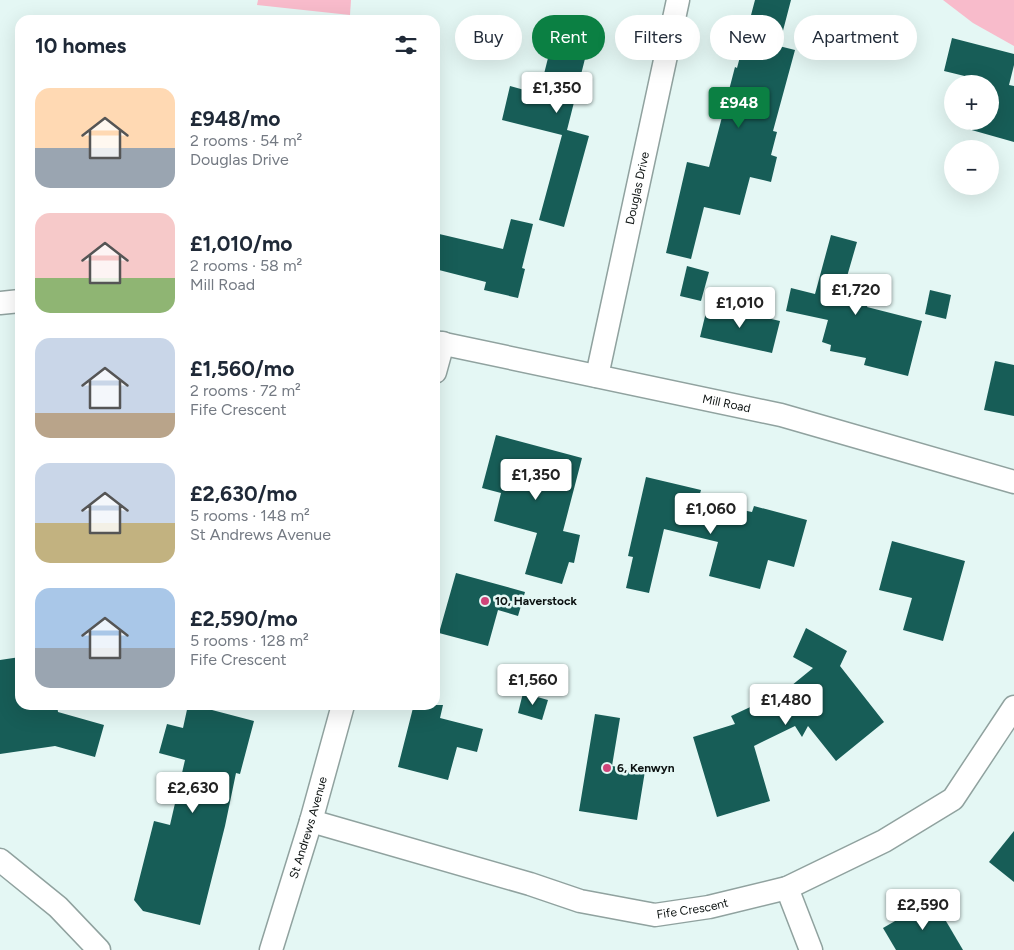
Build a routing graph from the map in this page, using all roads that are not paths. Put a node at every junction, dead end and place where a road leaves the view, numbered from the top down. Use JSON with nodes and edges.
{"nodes":[{"id":1,"x":678,"y":0,"type":"edge"},
{"id":2,"x":15,"y":302,"type":"edge"},
{"id":3,"x":0,"y":303,"type":"edge"},
{"id":4,"x":440,"y":342,"type":"edge"},
{"id":5,"x":596,"y":376,"type":"junction"},
{"id":6,"x":1014,"y":482,"type":"edge"},
{"id":7,"x":1014,"y":707,"type":"edge"},
{"id":8,"x":342,"y":710,"type":"edge"},
{"id":9,"x":311,"y":821,"type":"junction"},
{"id":10,"x":0,"y":860,"type":"edge"},
{"id":11,"x":787,"y":888,"type":"junction"},
{"id":12,"x":100,"y":950,"type":"edge"},
{"id":13,"x":271,"y":950,"type":"edge"},
{"id":14,"x":811,"y":950,"type":"edge"}],
"edges":[{"from":1,"to":5,"type":"street","name":"Douglas Drive"},
{"from":2,"to":3,"type":"street"},
{"from":4,"to":5,"type":"street","name":"Mill Road"},
{"from":5,"to":6,"type":"street","name":"Mill Road"},
{"from":7,"to":11,"type":"street","name":"Fife Crescent"},
{"from":8,"to":9,"type":"street","name":"St Andrews Avenue"},
{"from":9,"to":11,"type":"street","name":"Fife Crescent"},
{"from":9,"to":13,"type":"street","name":"St Andrews Avenue"},
{"from":10,"to":12,"type":"street"},
{"from":11,"to":14,"type":"street"}]}
